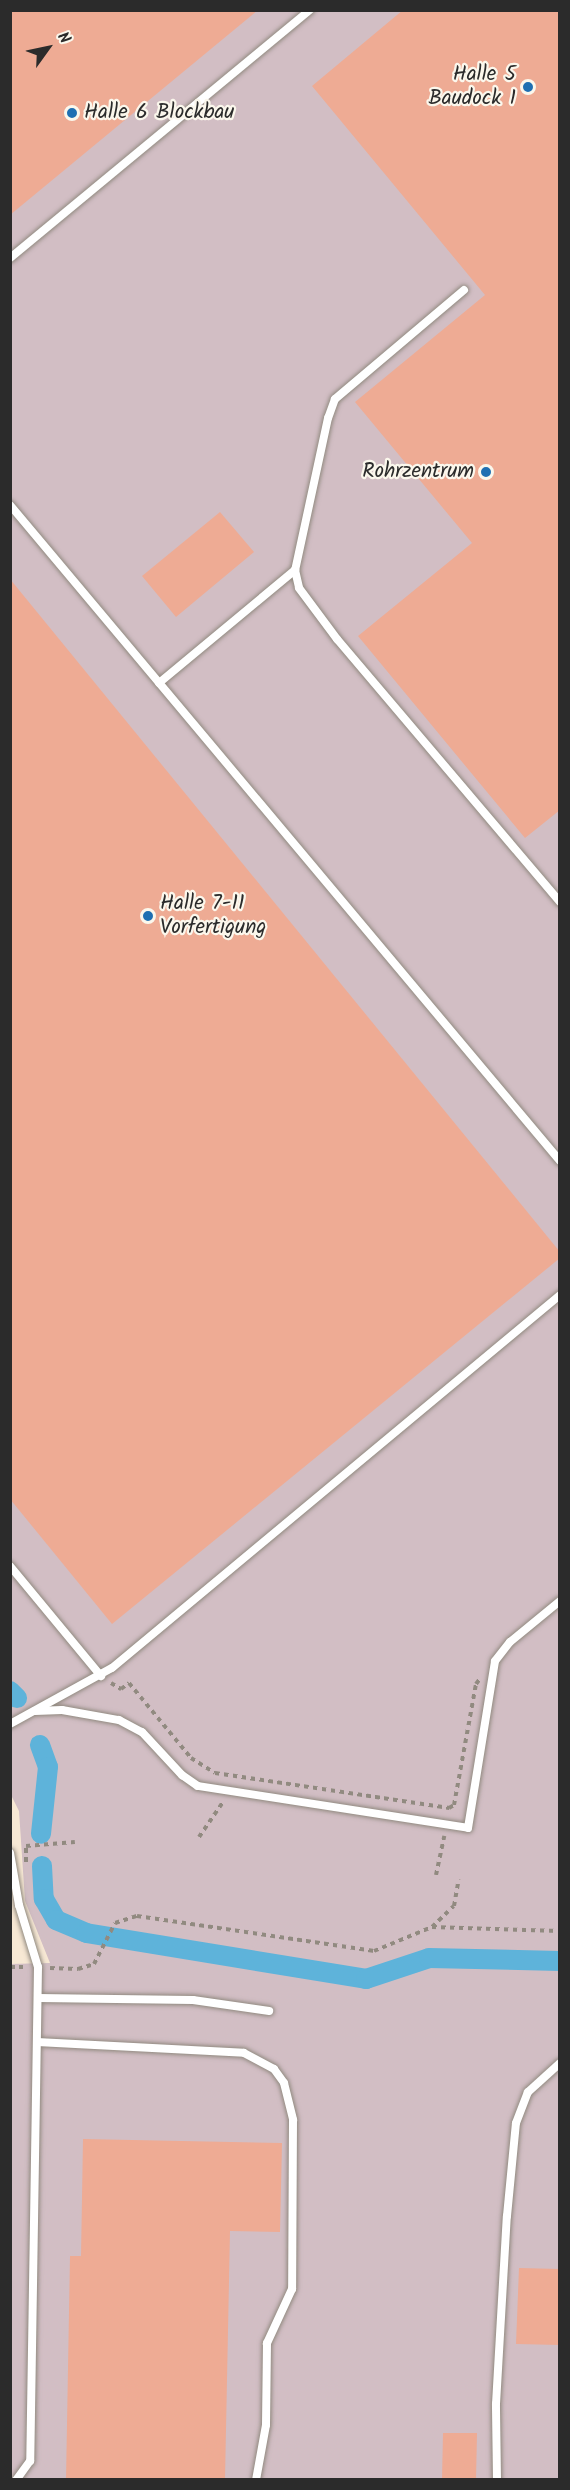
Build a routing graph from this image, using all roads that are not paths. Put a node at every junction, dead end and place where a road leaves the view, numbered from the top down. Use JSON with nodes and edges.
{"nodes":[{"id":1,"x":310,"y":10,"type":"edge"},
{"id":2,"x":10,"y":258,"type":"edge"},
{"id":3,"x":464,"y":290,"type":"dead end"},
{"id":4,"x":10,"y":505,"type":"edge"},
{"id":5,"x":295,"y":570,"type":"junction"},
{"id":6,"x":159,"y":683,"type":"junction"},
{"id":7,"x":560,"y":902,"type":"edge"},
{"id":8,"x":560,"y":1161,"type":"edge"},
{"id":9,"x":560,"y":1295,"type":"edge"},
{"id":10,"x":10,"y":1566,"type":"edge"},
{"id":11,"x":560,"y":1601,"type":"edge"},
{"id":12,"x":101,"y":1676,"type":"junction"},
{"id":13,"x":35,"y":1711,"type":"junction"},
{"id":14,"x":10,"y":1724,"type":"edge"},
{"id":15,"x":10,"y":1854,"type":"edge"},
{"id":16,"x":38,"y":1998,"type":"junction"},
{"id":17,"x":269,"y":2011,"type":"dead end"},
{"id":18,"x":37,"y":2042,"type":"junction"},
{"id":19,"x":560,"y":2063,"type":"edge"},
{"id":20,"x":16,"y":2480,"type":"edge"},
{"id":21,"x":256,"y":2480,"type":"edge"},
{"id":22,"x":497,"y":2480,"type":"edge"}],
"edges":[{"from":1,"to":2,"type":"lane"},
{"from":3,"to":5,"type":"lane"},
{"from":4,"to":6,"type":"lane"},
{"from":5,"to":6,"type":"lane"},
{"from":5,"to":7,"type":"lane"},
{"from":6,"to":8,"type":"lane"},
{"from":9,"to":12,"type":"lane"},
{"from":10,"to":12,"type":"lane"},
{"from":11,"to":13,"type":"lane"},
{"from":12,"to":13,"type":"lane"},
{"from":13,"to":14,"type":"lane"},
{"from":15,"to":16,"type":"lane"},
{"from":16,"to":17,"type":"lane"},
{"from":16,"to":18,"type":"lane"},
{"from":18,"to":20,"type":"lane"},
{"from":18,"to":21,"type":"lane"},
{"from":19,"to":22,"type":"lane"}]}
